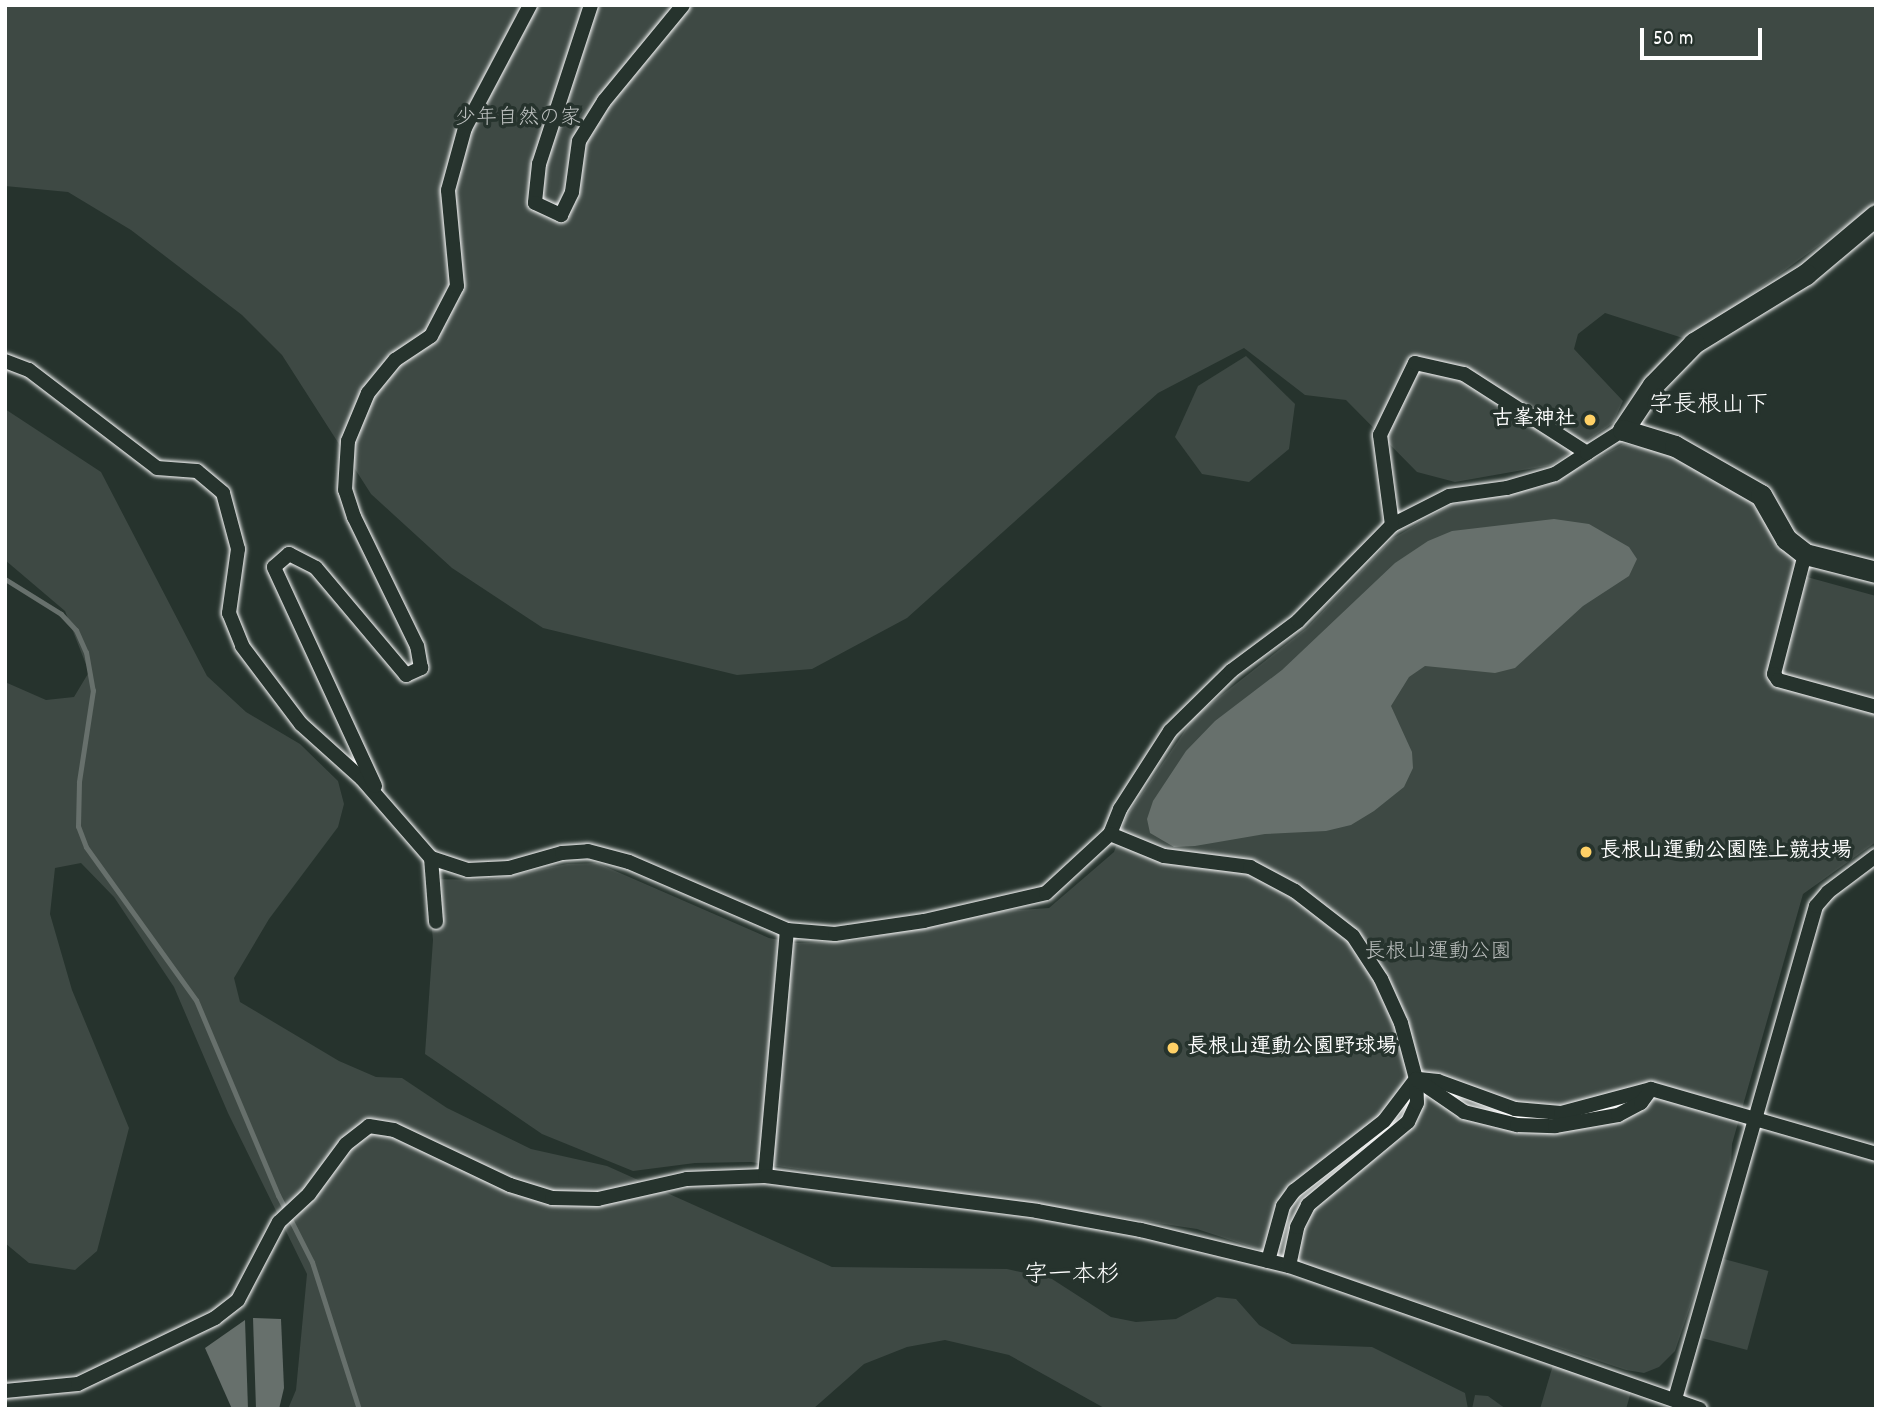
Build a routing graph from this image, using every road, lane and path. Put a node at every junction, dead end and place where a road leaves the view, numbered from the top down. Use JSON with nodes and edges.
{"nodes":[{"id":1,"x":530,"y":5,"type":"edge"},
{"id":2,"x":591,"y":5,"type":"edge"},
{"id":3,"x":683,"y":5,"type":"edge"},
{"id":4,"x":1876,"y":215,"type":"edge"},
{"id":5,"x":5,"y":361,"type":"edge"},
{"id":6,"x":1623,"y":430,"type":"junction"},
{"id":7,"x":1587,"y":453,"type":"junction"},
{"id":8,"x":1392,"y":525,"type":"junction"},
{"id":9,"x":1805,"y":554,"type":"junction"},
{"id":10,"x":1876,"y":572,"type":"edge"},
{"id":11,"x":1876,"y":707,"type":"edge"},
{"id":12,"x":388,"y":812,"type":"junction"},
{"id":13,"x":1110,"y":834,"type":"junction"},
{"id":14,"x":1876,"y":856,"type":"edge"},
{"id":15,"x":431,"y":858,"type":"junction"},
{"id":16,"x":436,"y":922,"type":"dead end"},
{"id":17,"x":787,"y":930,"type":"junction"},
{"id":18,"x":1416,"y":1079,"type":"junction"},
{"id":19,"x":1751,"y":1119,"type":"junction"},
{"id":20,"x":1876,"y":1154,"type":"edge"},
{"id":21,"x":765,"y":1176,"type":"junction"},
{"id":22,"x":1268,"y":1261,"type":"junction"},
{"id":23,"x":1289,"y":1266,"type":"junction"},
{"id":24,"x":5,"y":1391,"type":"edge"},
{"id":25,"x":1675,"y":1399,"type":"junction"},
{"id":26,"x":1700,"y":1409,"type":"edge"}],
"edges":[{"from":1,"to":12,"type":"street"},
{"from":2,"to":3,"type":"street"},
{"from":4,"to":6,"type":"street"},
{"from":5,"to":12,"type":"street"},
{"from":6,"to":7,"type":"street"},
{"from":6,"to":9,"type":"street"},
{"from":7,"to":8,"type":"street"},
{"from":7,"to":8,"type":"street"},
{"from":8,"to":13,"type":"street"},
{"from":9,"to":10,"type":"street"},
{"from":9,"to":11,"type":"street"},
{"from":12,"to":15,"type":"street"},
{"from":13,"to":17,"type":"street"},
{"from":13,"to":18,"type":"street"},
{"from":14,"to":19,"type":"street"},
{"from":15,"to":16,"type":"street"},
{"from":15,"to":17,"type":"street"},
{"from":17,"to":21,"type":"street"},
{"from":18,"to":19,"type":"street"},
{"from":18,"to":22,"type":"street"},
{"from":18,"to":23,"type":"street"},
{"from":19,"to":20,"type":"street"},
{"from":19,"to":25,"type":"street"},
{"from":21,"to":22,"type":"street"},
{"from":21,"to":24,"type":"street"},
{"from":22,"to":23,"type":"street"},
{"from":23,"to":25,"type":"street"},
{"from":25,"to":26,"type":"street"}]}
